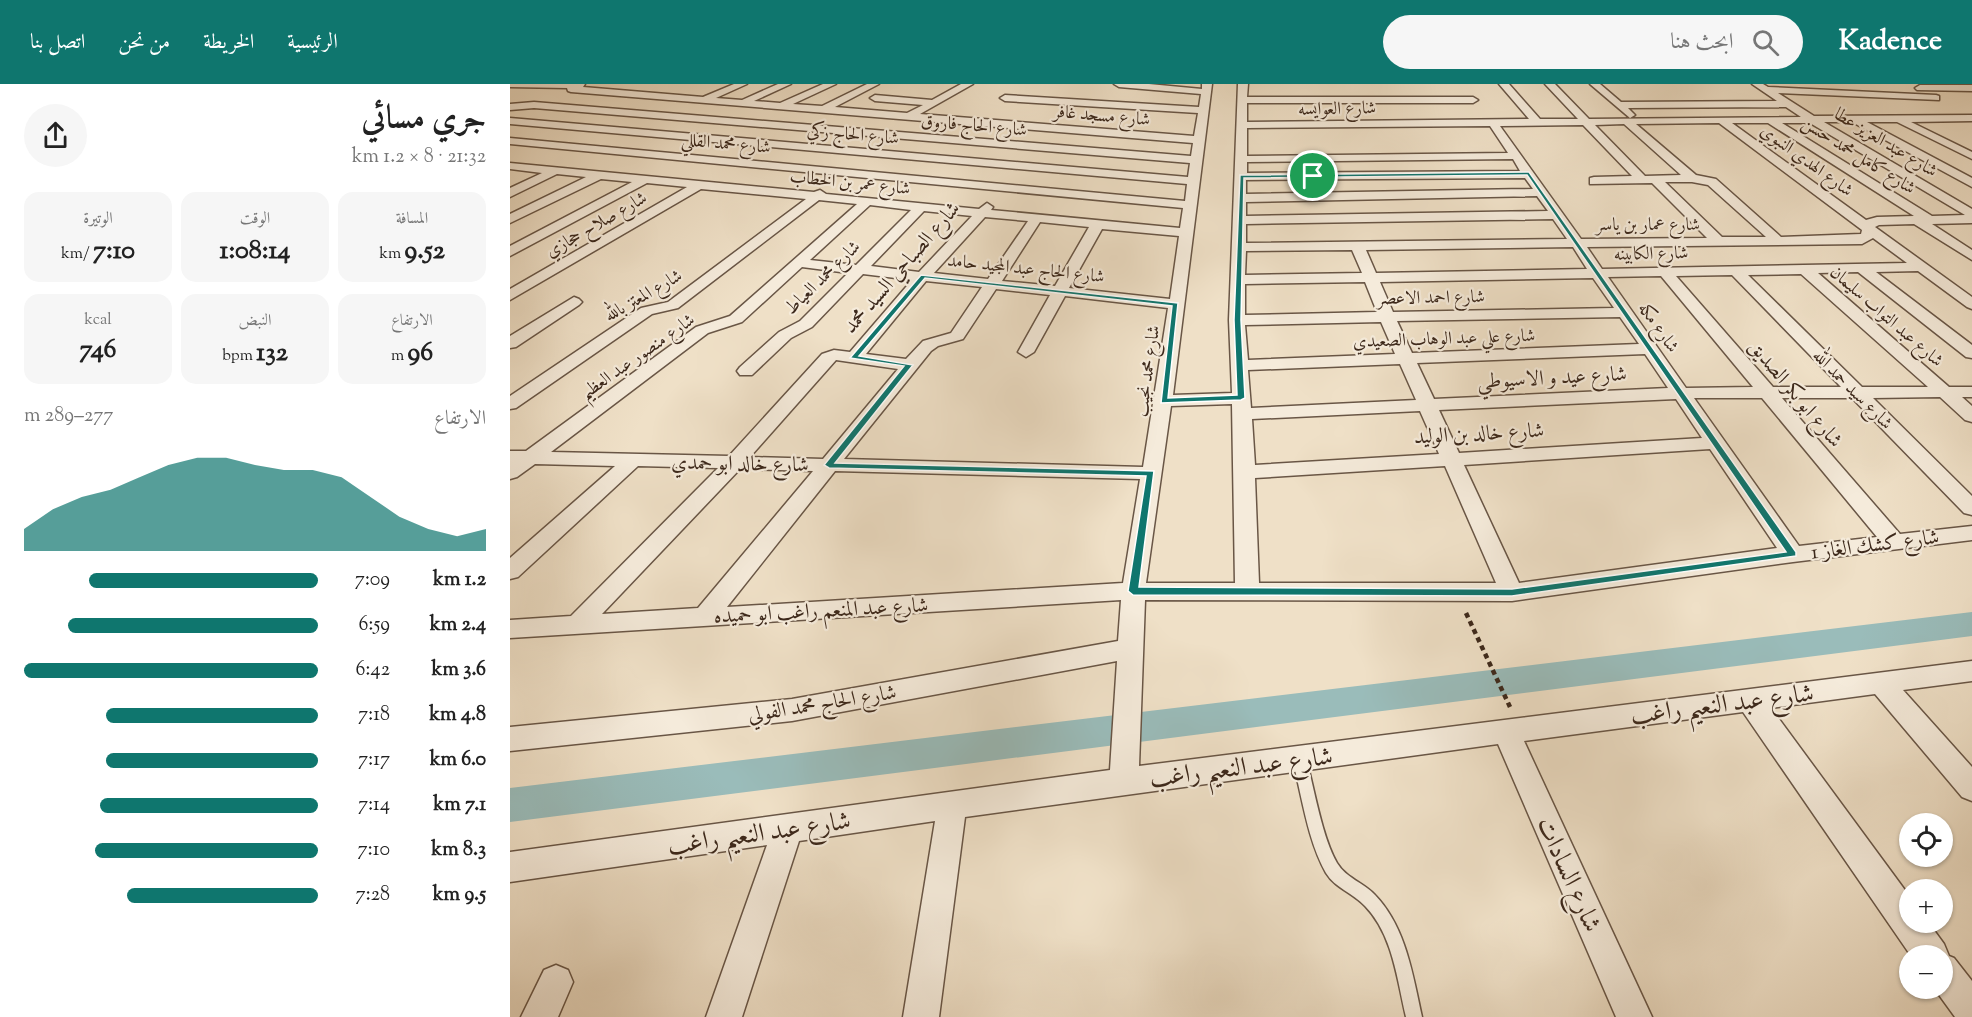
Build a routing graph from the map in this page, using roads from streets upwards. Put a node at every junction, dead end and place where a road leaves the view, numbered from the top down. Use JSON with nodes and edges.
{"nodes":[{"id":1,"x":510,"y":84,"type":"edge"},
{"id":2,"x":582,"y":84,"type":"edge"},
{"id":3,"x":786,"y":84,"type":"edge"},
{"id":4,"x":831,"y":84,"type":"edge"},
{"id":5,"x":874,"y":84,"type":"edge"},
{"id":6,"x":968,"y":84,"type":"edge"},
{"id":7,"x":1119,"y":84,"type":"edge"},
{"id":8,"x":1504,"y":84,"type":"edge"},
{"id":9,"x":1550,"y":84,"type":"edge"},
{"id":10,"x":1595,"y":84,"type":"edge"},
{"id":11,"x":1757,"y":84,"type":"edge"},
{"id":12,"x":712,"y":86,"type":"dead end"},
{"id":13,"x":737,"y":86,"type":"edge"},
{"id":14,"x":1912,"y":86,"type":"edge"},
{"id":15,"x":1464,"y":87,"type":"dead end"},
{"id":16,"x":912,"y":88,"type":"dead end"},
{"id":17,"x":1206,"y":88,"type":"edge"},
{"id":18,"x":1810,"y":88,"type":"edge"},
{"id":19,"x":1972,"y":88,"type":"edge"},
{"id":20,"x":571,"y":89,"type":"junction"},
{"id":21,"x":1060,"y":90,"type":"dead end"},
{"id":22,"x":1246,"y":90,"type":"edge"},
{"id":23,"x":1767,"y":90,"type":"junction"},
{"id":24,"x":1872,"y":92,"type":"junction"},
{"id":25,"x":1095,"y":96,"type":"dead end"},
{"id":26,"x":875,"y":98,"type":"dead end"},
{"id":27,"x":1005,"y":98,"type":"dead end"},
{"id":28,"x":895,"y":99,"type":"junction"},
{"id":29,"x":703,"y":100,"type":"junction"},
{"id":30,"x":1945,"y":102,"type":"junction"},
{"id":31,"x":742,"y":103,"type":"junction"},
{"id":32,"x":934,"y":103,"type":"junction"},
{"id":33,"x":1085,"y":103,"type":"junction"},
{"id":34,"x":1835,"y":103,"type":"dead end"},
{"id":35,"x":1789,"y":104,"type":"junction"},
{"id":36,"x":534,"y":105,"type":"junction"},
{"id":37,"x":1619,"y":105,"type":"junction"},
{"id":38,"x":781,"y":106,"type":"junction"},
{"id":39,"x":1045,"y":106,"type":"junction"},
{"id":40,"x":510,"y":107,"type":"edge"},
{"id":41,"x":1424,"y":107,"type":"dead end"},
{"id":42,"x":1845,"y":109,"type":"dead end"},
{"id":43,"x":824,"y":110,"type":"junction"},
{"id":44,"x":1032,"y":111,"type":"dead end"},
{"id":45,"x":1484,"y":114,"type":"junction"},
{"id":46,"x":510,"y":115,"type":"edge"},
{"id":47,"x":910,"y":116,"type":"junction"},
{"id":48,"x":1972,"y":116,"type":"edge"},
{"id":49,"x":685,"y":117,"type":"junction"},
{"id":50,"x":1860,"y":119,"type":"junction"},
{"id":51,"x":1898,"y":119,"type":"junction"},
{"id":52,"x":1917,"y":119,"type":"junction"},
{"id":53,"x":1946,"y":119,"type":"junction"},
{"id":54,"x":1770,"y":120,"type":"junction"},
{"id":55,"x":1813,"y":120,"type":"junction"},
{"id":56,"x":510,"y":121,"type":"edge"},
{"id":57,"x":1722,"y":121,"type":"junction"},
{"id":58,"x":1537,"y":122,"type":"junction"},
{"id":59,"x":1586,"y":122,"type":"junction"},
{"id":60,"x":1632,"y":122,"type":"junction"},
{"id":61,"x":1433,"y":123,"type":"junction"},
{"id":62,"x":1199,"y":124,"type":"junction"},
{"id":63,"x":1243,"y":125,"type":"junction"},
{"id":64,"x":791,"y":126,"type":"junction"},
{"id":65,"x":1972,"y":131,"type":"edge"},
{"id":66,"x":648,"y":133,"type":"junction"},
{"id":67,"x":510,"y":141,"type":"edge"},
{"id":68,"x":1516,"y":156,"type":"junction"},
{"id":69,"x":1972,"y":156,"type":"edge"},
{"id":70,"x":1242,"y":159,"type":"junction"},
{"id":71,"x":1197,"y":160,"type":"junction"},
{"id":72,"x":510,"y":166,"type":"edge"},
{"id":73,"x":555,"y":171,"type":"junction"},
{"id":74,"x":851,"y":173,"type":"junction"},
{"id":75,"x":1529,"y":174,"type":"junction"},
{"id":76,"x":599,"y":175,"type":"junction"},
{"id":77,"x":1242,"y":177,"type":"junction"},
{"id":78,"x":1692,"y":178,"type":"junction"},
{"id":79,"x":644,"y":180,"type":"junction"},
{"id":80,"x":1642,"y":180,"type":"junction"},
{"id":81,"x":1656,"y":180,"type":"junction"},
{"id":82,"x":1194,"y":181,"type":"junction"},
{"id":83,"x":1594,"y":181,"type":"dead end"},
{"id":84,"x":1972,"y":183,"type":"edge"},
{"id":85,"x":699,"y":185,"type":"junction"},
{"id":86,"x":1010,"y":188,"type":"junction"},
{"id":87,"x":1541,"y":192,"type":"junction"},
{"id":88,"x":510,"y":193,"type":"edge"},
{"id":89,"x":815,"y":197,"type":"junction"},
{"id":90,"x":1241,"y":198,"type":"junction"},
{"id":91,"x":867,"y":202,"type":"junction"},
{"id":92,"x":1190,"y":205,"type":"junction"},
{"id":93,"x":921,"y":207,"type":"junction"},
{"id":94,"x":980,"y":213,"type":"junction"},
{"id":95,"x":1557,"y":215,"type":"junction"},
{"id":96,"x":1972,"y":218,"type":"edge"},
{"id":97,"x":510,"y":219,"type":"edge"},
{"id":98,"x":1036,"y":219,"type":"junction"},
{"id":99,"x":1240,"y":220,"type":"junction"},
{"id":100,"x":1923,"y":220,"type":"junction"},
{"id":101,"x":1097,"y":225,"type":"junction"},
{"id":102,"x":1869,"y":230,"type":"junction"},
{"id":103,"x":1186,"y":234,"type":"junction"},
{"id":104,"x":1778,"y":241,"type":"junction"},
{"id":105,"x":1576,"y":242,"type":"junction"},
{"id":106,"x":1719,"y":242,"type":"junction"},
{"id":107,"x":1358,"y":245,"type":"junction"},
{"id":108,"x":1239,"y":247,"type":"junction"},
{"id":109,"x":510,"y":252,"type":"edge"},
{"id":110,"x":1972,"y":255,"type":"edge"},
{"id":111,"x":800,"y":262,"type":"junction"},
{"id":112,"x":1920,"y":267,"type":"junction"},
{"id":113,"x":1861,"y":268,"type":"junction"},
{"id":114,"x":858,"y":269,"type":"junction"},
{"id":115,"x":1804,"y":269,"type":"junction"},
{"id":116,"x":1735,"y":270,"type":"junction"},
{"id":117,"x":1665,"y":272,"type":"junction"},
{"id":118,"x":1598,"y":273,"type":"junction"},
{"id":119,"x":923,"y":276,"type":"junction"},
{"id":120,"x":1370,"y":278,"type":"junction"},
{"id":121,"x":1238,"y":280,"type":"junction"},
{"id":122,"x":992,"y":284,"type":"junction"},
{"id":123,"x":1060,"y":291,"type":"junction"},
{"id":124,"x":510,"y":295,"type":"edge"},
{"id":125,"x":574,"y":302,"type":"dead end"},
{"id":126,"x":1972,"y":303,"type":"edge"},
{"id":127,"x":1176,"y":304,"type":"junction"},
{"id":128,"x":1625,"y":312,"type":"junction"},
{"id":129,"x":1387,"y":317,"type":"junction"},
{"id":130,"x":1237,"y":320,"type":"junction"},
{"id":131,"x":510,"y":343,"type":"edge"},
{"id":132,"x":1651,"y":349,"type":"junction"},
{"id":133,"x":1026,"y":352,"type":"dead end"},
{"id":134,"x":1972,"y":353,"type":"edge"},
{"id":135,"x":854,"y":358,"type":"junction"},
{"id":136,"x":1406,"y":358,"type":"junction"},
{"id":137,"x":910,"y":365,"type":"junction"},
{"id":138,"x":1239,"y":365,"type":"junction"},
{"id":139,"x":746,"y":371,"type":"dead end"},
{"id":140,"x":1944,"y":392,"type":"junction"},
{"id":141,"x":1972,"y":392,"type":"edge"},
{"id":142,"x":1681,"y":393,"type":"junction"},
{"id":143,"x":1766,"y":393,"type":"junction"},
{"id":144,"x":1856,"y":393,"type":"junction"},
{"id":145,"x":1163,"y":401,"type":"junction"},
{"id":146,"x":510,"y":404,"type":"edge"},
{"id":147,"x":1427,"y":405,"type":"junction"},
{"id":148,"x":1242,"y":406,"type":"junction"},
{"id":149,"x":1972,"y":416,"type":"edge"},
{"id":150,"x":1716,"y":443,"type":"junction"},
{"id":151,"x":520,"y":457,"type":"edge"},
{"id":152,"x":1452,"y":459,"type":"junction"},
{"id":153,"x":633,"y":460,"type":"junction"},
{"id":154,"x":734,"y":463,"type":"junction"},
{"id":155,"x":829,"y":465,"type":"junction"},
{"id":156,"x":1245,"y":472,"type":"junction"},
{"id":157,"x":510,"y":473,"type":"edge"},
{"id":158,"x":1151,"y":473,"type":"junction"},
{"id":159,"x":1972,"y":508,"type":"edge"},
{"id":160,"x":1972,"y":533,"type":"edge"},
{"id":161,"x":1894,"y":542,"type":"junction"},
{"id":162,"x":1793,"y":554,"type":"junction"},
{"id":163,"x":510,"y":571,"type":"edge"},
{"id":164,"x":1133,"y":591,"type":"junction"},
{"id":165,"x":1247,"y":592,"type":"junction"},
{"id":166,"x":1512,"y":592,"type":"junction"},
{"id":167,"x":706,"y":616,"type":"junction"},
{"id":168,"x":578,"y":624,"type":"junction"},
{"id":169,"x":510,"y":629,"type":"edge"},
{"id":170,"x":1130,"y":658,"type":"junction"},
{"id":171,"x":1972,"y":671,"type":"edge"},
{"id":172,"x":1880,"y":682,"type":"junction"},
{"id":173,"x":1749,"y":699,"type":"junction"},
{"id":174,"x":1514,"y":730,"type":"junction"},
{"id":175,"x":510,"y":739,"type":"edge"},
{"id":176,"x":1123,"y":781,"type":"junction"},
{"id":177,"x":1972,"y":788,"type":"edge"},
{"id":178,"x":952,"y":805,"type":"junction"},
{"id":179,"x":788,"y":828,"type":"junction"},
{"id":180,"x":510,"y":867,"type":"edge"},
{"id":181,"x":1924,"y":945,"type":"edge"},
{"id":182,"x":556,"y":981,"type":"dead end"},
{"id":183,"x":1953,"y":985,"type":"edge"},
{"id":184,"x":1972,"y":1011,"type":"edge"},
{"id":185,"x":539,"y":1017,"type":"edge"},
{"id":186,"x":724,"y":1017,"type":"edge"},
{"id":187,"x":921,"y":1017,"type":"edge"},
{"id":188,"x":1634,"y":1017,"type":"edge"}],
"edges":[{"from":1,"to":2,"type":"street"},
{"from":2,"to":20,"type":"street"},
{"from":3,"to":31,"type":"street"},
{"from":4,"to":38,"type":"street"},
{"from":5,"to":43,"type":"street"},
{"from":6,"to":32,"type":"street"},
{"from":7,"to":17,"type":"street"},
{"from":8,"to":58,"type":"street"},
{"from":9,"to":59,"type":"street"},
{"from":10,"to":37,"type":"street"},
{"from":11,"to":23,"type":"street","name":"شارع عبد العزيز عطا"},
{"from":12,"to":13,"type":"street"},
{"from":13,"to":29,"type":"street"},
{"from":14,"to":19,"type":"street"},
{"from":14,"to":30,"type":"street"},
{"from":15,"to":45,"type":"street","name":"شارع مكه"},
{"from":16,"to":28,"type":"street"},
{"from":17,"to":62,"type":"street","name":"شارع محمد نجيب"},
{"from":18,"to":23,"type":"street"},
{"from":18,"to":24,"type":"street"},
{"from":18,"to":34,"type":"street"},
{"from":20,"to":29,"type":"street","name":"شارع مسجد غافر"},
{"from":20,"to":36,"type":"street"},
{"from":21,"to":39,"type":"street"},
{"from":22,"to":45,"type":"street"},
{"from":22,"to":63,"type":"street"},
{"from":23,"to":35,"type":"street","name":"شارع عبد العزيز عطا"},
{"from":24,"to":30,"type":"street"},
{"from":24,"to":52,"type":"street"},
{"from":25,"to":33,"type":"street"},
{"from":26,"to":28,"type":"street"},
{"from":27,"to":39,"type":"street"},
{"from":28,"to":32,"type":"street"},
{"from":29,"to":31,"type":"street","name":"شارع مسجد غافر"},
{"from":30,"to":48,"type":"street"},
{"from":31,"to":38,"type":"street","name":"شارع مسجد غافر"},
{"from":32,"to":47,"type":"street"},
{"from":33,"to":39,"type":"street"},
{"from":33,"to":62,"type":"street"},
{"from":35,"to":37,"type":"street"},
{"from":35,"to":55,"type":"street","name":"شارع عبد العزيز عطا"},
{"from":36,"to":40,"type":"street"},
{"from":36,"to":46,"type":"street"},
{"from":36,"to":49,"type":"street","name":"شارع الحاج فاروق"},
{"from":37,"to":60,"type":"street"},
{"from":38,"to":43,"type":"street","name":"شارع مسجد غافر"},
{"from":39,"to":44,"type":"street"},
{"from":41,"to":61,"type":"street"},
{"from":42,"to":50,"type":"street"},
{"from":43,"to":47,"type":"street","name":"شارع مسجد غافر"},
{"from":43,"to":64,"type":"street"},
{"from":45,"to":58,"type":"street","name":"شارع العوايسه"},
{"from":45,"to":61,"type":"street","name":"شارع العوايسه"},
{"from":45,"to":68,"type":"street","name":"شارع مكه"},
{"from":47,"to":62,"type":"street","name":"شارع مسجد غافر"},
{"from":48,"to":53,"type":"street","name":"شارع العوايسه"},
{"from":49,"to":64,"type":"street","name":"شارع الحاج فاروق"},
{"from":49,"to":66,"type":"street"},
{"from":50,"to":51,"type":"street","name":"شارع العوايسه"},
{"from":50,"to":55,"type":"street","name":"شارع العوايسه"},
{"from":50,"to":84,"type":"street"},
{"from":51,"to":52,"type":"street","name":"شارع العوايسه"},
{"from":51,"to":69,"type":"street"},
{"from":52,"to":53,"type":"street","name":"شارع العوايسه"},
{"from":53,"to":65,"type":"street"},
{"from":54,"to":55,"type":"street","name":"شارع العوايسه"},
{"from":54,"to":57,"type":"street","name":"شارع العوايسه"},
{"from":54,"to":100,"type":"street","name":"شارع كامل محمد حسن"},
{"from":55,"to":96,"type":"street","name":"شارع عبد العزيز عطا"},
{"from":56,"to":66,"type":"street","name":"شارع الحاج زكي"},
{"from":57,"to":60,"type":"street","name":"شارع العوايسه"},
{"from":57,"to":102,"type":"street","name":"شارع الهدي النبوي"},
{"from":58,"to":59,"type":"street","name":"شارع العوايسه"},
{"from":59,"to":60,"type":"street","name":"شارع العوايسه"},
{"from":59,"to":80,"type":"street"},
{"from":60,"to":78,"type":"street"},
{"from":61,"to":63,"type":"street","name":"شارع العوايسه"},
{"from":62,"to":71,"type":"street","name":"شارع محمد نجيب"},
{"from":63,"to":70,"type":"street"},
{"from":64,"to":71,"type":"street","name":"شارع الحاج فاروق"},
{"from":66,"to":82,"type":"street","name":"شارع الحاج زكي"},
{"from":67,"to":74,"type":"street","name":"شارع محمد القللي"},
{"from":68,"to":70,"type":"street"},
{"from":68,"to":75,"type":"street","name":"شارع مكه"},
{"from":70,"to":77,"type":"street"},
{"from":71,"to":82,"type":"street","name":"شارع محمد نجيب"},
{"from":72,"to":73,"type":"street","name":"شارع عمر بن الخطاب"},
{"from":73,"to":76,"type":"street","name":"شارع عمر بن الخطاب"},
{"from":73,"to":88,"type":"street"},
{"from":74,"to":86,"type":"street","name":"شارع محمد القللي"},
{"from":74,"to":89,"type":"street","name":"شارع المعتز بالله"},
{"from":75,"to":77,"type":"street"},
{"from":75,"to":87,"type":"street","name":"شارع مكه"},
{"from":76,"to":79,"type":"street","name":"شارع عمر بن الخطاب"},
{"from":76,"to":97,"type":"street"},
{"from":77,"to":90,"type":"street"},
{"from":78,"to":81,"type":"street"},
{"from":78,"to":104,"type":"street"},
{"from":79,"to":85,"type":"street","name":"شارع عمر بن الخطاب"},
{"from":79,"to":109,"type":"street"},
{"from":80,"to":81,"type":"street"},
{"from":80,"to":83,"type":"street"},
{"from":81,"to":106,"type":"street"},
{"from":82,"to":92,"type":"street","name":"شارع محمد نجيب"},
{"from":85,"to":89,"type":"street","name":"شارع عمر بن الخطاب"},
{"from":85,"to":124,"type":"street","name":"شارع صلاح حجازي"},
{"from":86,"to":92,"type":"street","name":"شارع محمد القللي"},
{"from":86,"to":94,"type":"street","name":"شارع الصباحي السيد محمد"},
{"from":87,"to":90,"type":"street"},
{"from":87,"to":95,"type":"street","name":"شارع مكه"},
{"from":89,"to":91,"type":"street","name":"شارع عمر بن الخطاب"},
{"from":89,"to":146,"type":"street","name":"شارع المعتز بالله"},
{"from":90,"to":99,"type":"street"},
{"from":91,"to":93,"type":"street","name":"شارع عمر بن الخطاب"},
{"from":91,"to":111,"type":"street","name":"شارع منصور عبد العظيم"},
{"from":92,"to":103,"type":"street","name":"شارع محمد نجيب"},
{"from":93,"to":94,"type":"street","name":"شارع عمر بن الخطاب"},
{"from":93,"to":114,"type":"street","name":"شارع محمد العياط"},
{"from":94,"to":98,"type":"street","name":"شارع عمر بن الخطاب"},
{"from":94,"to":119,"type":"street","name":"شارع الصباحي السيد محمد"},
{"from":95,"to":99,"type":"street"},
{"from":95,"to":105,"type":"street","name":"شارع مكه"},
{"from":96,"to":100,"type":"street","name":"شارع عمار بن ياسر"},
{"from":98,"to":101,"type":"street","name":"شارع عمر بن الخطاب"},
{"from":98,"to":122,"type":"street"},
{"from":99,"to":108,"type":"street"},
{"from":100,"to":102,"type":"street","name":"شارع عمار بن ياسر"},
{"from":100,"to":110,"type":"street","name":"شارع كامل محمد حسن"},
{"from":101,"to":103,"type":"street","name":"شارع عمر بن الخطاب"},
{"from":101,"to":123,"type":"street"},
{"from":102,"to":104,"type":"street","name":"شارع عمار بن ياسر"},
{"from":102,"to":112,"type":"street","name":"شارع الهدي النبوي"},
{"from":103,"to":127,"type":"street","name":"شارع محمد نجيب"},
{"from":104,"to":106,"type":"street","name":"شارع عمار بن ياسر"},
{"from":105,"to":106,"type":"street","name":"شارع عمار بن ياسر"},
{"from":105,"to":107,"type":"street","name":"شارع عمار بن ياسر"},
{"from":105,"to":118,"type":"street","name":"شارع مكه"},
{"from":107,"to":108,"type":"street","name":"شارع عمار بن ياسر"},
{"from":107,"to":120,"type":"street"},
{"from":108,"to":121,"type":"street"},
{"from":111,"to":114,"type":"street","name":"شارع الحاج عبد المجيد حامد"},
{"from":111,"to":151,"type":"street","name":"شارع منصور عبد العظيم"},
{"from":112,"to":113,"type":"street","name":"شارع الكابينه"},
{"from":112,"to":126,"type":"street","name":"شارع الهدي النبوي"},
{"from":113,"to":115,"type":"street","name":"شارع الكابينه"},
{"from":113,"to":134,"type":"street"},
{"from":114,"to":119,"type":"street","name":"شارع الحاج عبد المجيد حامد"},
{"from":114,"to":139,"type":"street","name":"شارع محمد العياط"},
{"from":115,"to":116,"type":"street","name":"شارع الكابينه"},
{"from":115,"to":140,"type":"street","name":"شارع عبد التواب سليمان"},
{"from":116,"to":117,"type":"street","name":"شارع الكابينه"},
{"from":116,"to":144,"type":"street","name":"شارع سيد حمد الله"},
{"from":117,"to":118,"type":"street","name":"شارع الكابينه"},
{"from":117,"to":143,"type":"street","name":"شارع ابو بكر الصديق"},
{"from":118,"to":120,"type":"street","name":"شارع الكابينه"},
{"from":118,"to":128,"type":"street","name":"شارع مكه"},
{"from":119,"to":122,"type":"street","name":"شارع الحاج عبد المجيد حامد"},
{"from":119,"to":135,"type":"street","name":"شارع الصباحي السيد محمد"},
{"from":120,"to":121,"type":"street","name":"شارع الكابينه"},
{"from":120,"to":129,"type":"street"},
{"from":121,"to":130,"type":"street"},
{"from":122,"to":123,"type":"street","name":"شارع الحاج عبد المجيد حامد"},
{"from":122,"to":137,"type":"street"},
{"from":123,"to":127,"type":"street","name":"شارع الحاج عبد المجيد حامد"},
{"from":123,"to":133,"type":"street"},
{"from":125,"to":131,"type":"street"},
{"from":127,"to":145,"type":"street","name":"شارع محمد نجيب"},
{"from":128,"to":129,"type":"street","name":"شارع احمد الاعصر"},
{"from":128,"to":132,"type":"street","name":"شارع مكه"},
{"from":129,"to":130,"type":"street","name":"شارع احمد الاعصر"},
{"from":129,"to":136,"type":"street"},
{"from":130,"to":138,"type":"street"},
{"from":132,"to":136,"type":"street","name":"شارع علي عبد الوهاب الصعيدي"},
{"from":132,"to":142,"type":"street","name":"شارع مكه"},
{"from":135,"to":137,"type":"street"},
{"from":135,"to":154,"type":"street","name":"شارع الصباحي السيد محمد"},
{"from":136,"to":138,"type":"street","name":"شارع علي عبد الوهاب الصعيدي"},
{"from":136,"to":147,"type":"street"},
{"from":137,"to":155,"type":"street"},
{"from":138,"to":148,"type":"street"},
{"from":140,"to":141,"type":"street","name":"شارع عيد و الاسيوطي"},
{"from":140,"to":144,"type":"street","name":"شارع عيد و الاسيوطي"},
{"from":140,"to":149,"type":"street","name":"شارع عبد التواب سليمان"},
{"from":142,"to":143,"type":"street","name":"شارع عيد و الاسيوطي"},
{"from":142,"to":147,"type":"street","name":"شارع عيد و الاسيوطي"},
{"from":142,"to":150,"type":"street","name":"شارع مكه"},
{"from":143,"to":144,"type":"street","name":"شارع عيد و الاسيوطي"},
{"from":143,"to":161,"type":"street","name":"شارع ابو بكر الصديق"},
{"from":144,"to":159,"type":"street","name":"شارع سيد حمد الله"},
{"from":145,"to":148,"type":"street","name":"شارع عيد و الاسيوطي"},
{"from":145,"to":158,"type":"street","name":"شارع محمد نجيب"},
{"from":147,"to":148,"type":"street","name":"شارع عيد و الاسيوطي"},
{"from":147,"to":152,"type":"street"},
{"from":148,"to":156,"type":"street"},
{"from":150,"to":152,"type":"street","name":"شارع خالد بن الوليد"},
{"from":150,"to":162,"type":"street","name":"شارع مكه"},
{"from":151,"to":153,"type":"street","name":"شارع خالد ابو حمدي"},
{"from":151,"to":157,"type":"street","name":"شارع منصور عبد العظيم"},
{"from":152,"to":156,"type":"street","name":"شارع خالد بن الوليد"},
{"from":152,"to":166,"type":"street"},
{"from":153,"to":154,"type":"street","name":"شارع خالد ابو حمدي"},
{"from":153,"to":163,"type":"street"},
{"from":154,"to":155,"type":"street","name":"شارع خالد ابو حمدي"},
{"from":154,"to":168,"type":"street","name":"شارع الصباحي السيد محمد"},
{"from":155,"to":158,"type":"street","name":"شارع خالد ابو حمدي"},
{"from":155,"to":167,"type":"street"},
{"from":156,"to":165,"type":"street"},
{"from":158,"to":164,"type":"street","name":"شارع محمد نجيب"},
{"from":160,"to":161,"type":"street","name":"شارع كشك الغاز 1"},
{"from":161,"to":162,"type":"street","name":"شارع كشك الغاز 1"},
{"from":162,"to":166,"type":"street","name":"شارع كشك الغاز 1"},
{"from":164,"to":165,"type":"street","name":"شارع كشك الغاز 1"},
{"from":164,"to":167,"type":"street","name":"شارع عبد المنعم راغب ابو حميده"},
{"from":164,"to":170,"type":"street","name":"شارع محمد نجيب"},
{"from":165,"to":166,"type":"street","name":"شارع كشك الغاز 1"},
{"from":167,"to":168,"type":"street","name":"شارع عبد المنعم راغب ابو حميده"},
{"from":168,"to":169,"type":"street","name":"شارع عبد المنعم راغب ابو حميده"},
{"from":170,"to":175,"type":"street","name":"شارع الحاج محمد الفولي"},
{"from":170,"to":176,"type":"street","name":"شارع محمد نجيب"},
{"from":171,"to":172,"type":"street","name":"شارع عبد النعيم راغب"},
{"from":172,"to":173,"type":"street","name":"شارع عبد النعيم راغب"},
{"from":172,"to":177,"type":"street"},
{"from":173,"to":174,"type":"street","name":"شارع عبد النعيم راغب"},
{"from":173,"to":181,"type":"street"},
{"from":174,"to":176,"type":"street","name":"شارع عبد النعيم راغب"},
{"from":174,"to":188,"type":"street","name":"شارع السادات"},
{"from":176,"to":178,"type":"street","name":"شارع عبد النعيم راغب"},
{"from":178,"to":179,"type":"street","name":"شارع عبد النعيم راغب"},
{"from":178,"to":187,"type":"street"},
{"from":179,"to":180,"type":"street","name":"شارع عبد النعيم راغب"},
{"from":179,"to":186,"type":"street"},
{"from":182,"to":185,"type":"street"},
{"from":183,"to":184,"type":"street"}]}
